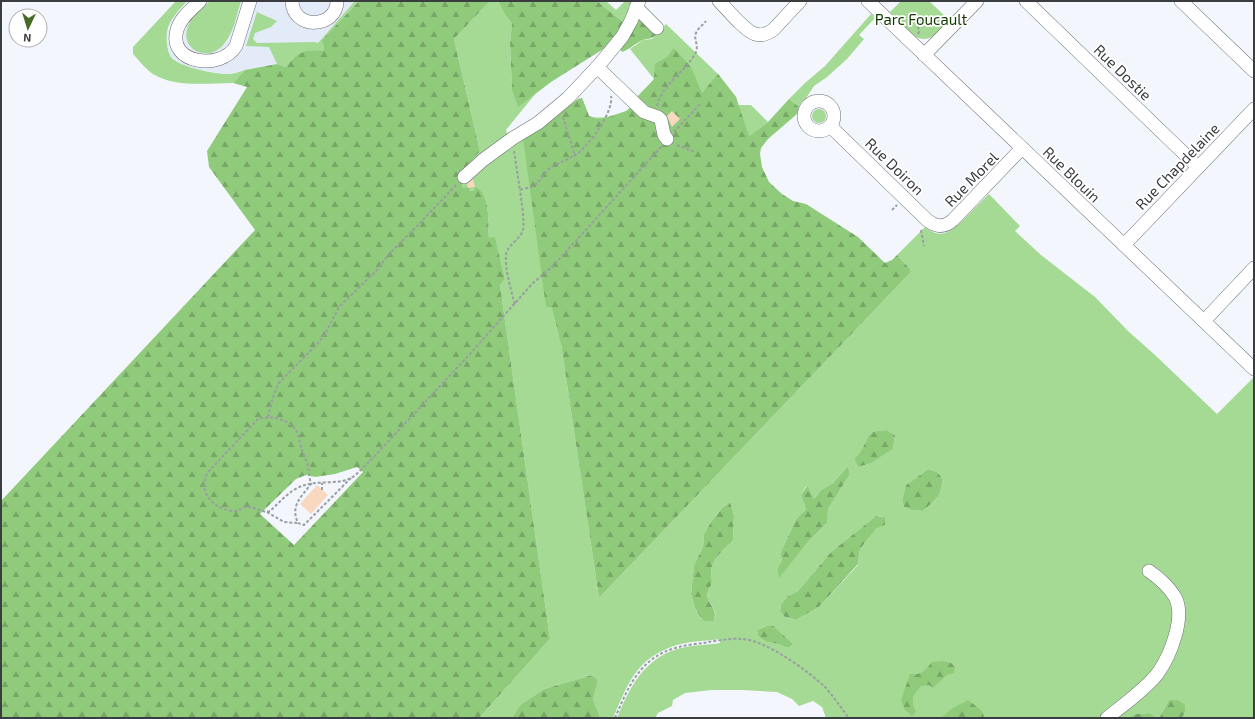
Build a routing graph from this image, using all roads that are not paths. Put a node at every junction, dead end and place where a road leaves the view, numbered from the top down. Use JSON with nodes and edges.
{"nodes":[{"id":1,"x":200,"y":1,"type":"edge"},
{"id":2,"x":250,"y":1,"type":"edge"},
{"id":3,"x":292,"y":1,"type":"edge"},
{"id":4,"x":337,"y":1,"type":"edge"},
{"id":5,"x":719,"y":1,"type":"edge"},
{"id":6,"x":800,"y":1,"type":"edge"},
{"id":7,"x":868,"y":1,"type":"edge"},
{"id":8,"x":977,"y":1,"type":"edge"},
{"id":9,"x":1026,"y":1,"type":"edge"},
{"id":10,"x":1181,"y":1,"type":"edge"},
{"id":11,"x":638,"y":4,"type":"edge"},
{"id":12,"x":657,"y":28,"type":"dead end"},
{"id":13,"x":924,"y":55,"type":"junction"},
{"id":14,"x":597,"y":67,"type":"junction"},
{"id":15,"x":1254,"y":71,"type":"edge"},
{"id":16,"x":1254,"y":109,"type":"edge"},
{"id":17,"x":830,"y":126,"type":"dead end"},
{"id":18,"x":667,"y":139,"type":"road end"},
{"id":19,"x":1022,"y":148,"type":"junction"},
{"id":20,"x":1198,"y":167,"type":"junction"},
{"id":21,"x":464,"y":177,"type":"road end"},
{"id":22,"x":940,"y":226,"type":"joint"},
{"id":23,"x":1124,"y":245,"type":"junction"},
{"id":24,"x":1254,"y":268,"type":"edge"},
{"id":25,"x":1204,"y":321,"type":"junction"},
{"id":26,"x":1254,"y":369,"type":"edge"},
{"id":27,"x":1150,"y":571,"type":"dead end"},
{"id":28,"x":1107,"y":718,"type":"edge"}],
"edges":[{"from":1,"to":2,"type":"street"},
{"from":3,"to":4,"type":"street"},
{"from":5,"to":6,"type":"street"},
{"from":7,"to":13,"type":"street","name":"Rue Blouin"},
{"from":8,"to":13,"type":"street"},
{"from":9,"to":20,"type":"street","name":"Rue Dostie"},
{"from":10,"to":15,"type":"street"},
{"from":11,"to":12,"type":"street"},
{"from":11,"to":14,"type":"street"},
{"from":13,"to":19,"type":"street","name":"Rue Blouin"},
{"from":14,"to":18,"type":"street"},
{"from":14,"to":21,"type":"street"},
{"from":16,"to":20,"type":"street","name":"Rue Chapdelaine"},
{"from":17,"to":22,"type":"street","name":"Rue Doiron"},
{"from":19,"to":22,"type":"street","name":"Rue Morel"},
{"from":19,"to":23,"type":"street","name":"Rue Blouin"},
{"from":20,"to":23,"type":"street","name":"Rue Chapdelaine"},
{"from":23,"to":25,"type":"street","name":"Rue Blouin"},
{"from":24,"to":25,"type":"street"},
{"from":25,"to":26,"type":"street","name":"Rue Blouin"},
{"from":27,"to":28,"type":"street"}]}
